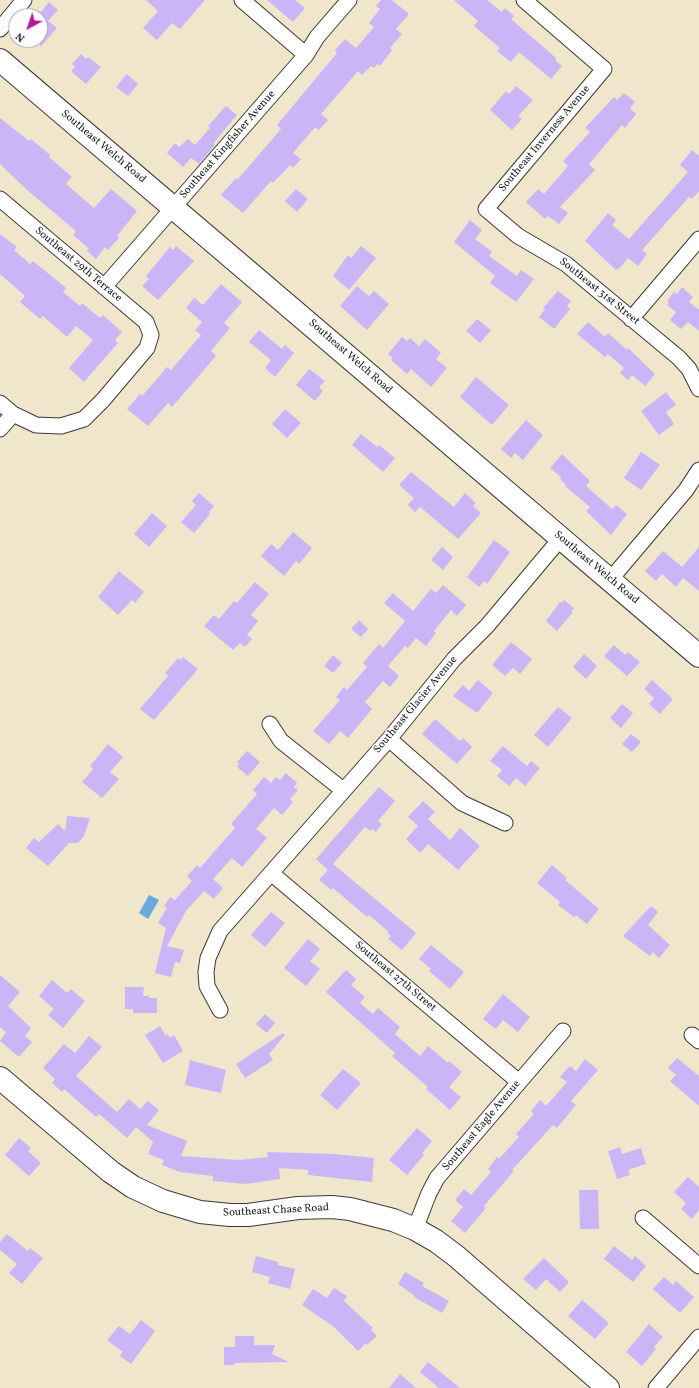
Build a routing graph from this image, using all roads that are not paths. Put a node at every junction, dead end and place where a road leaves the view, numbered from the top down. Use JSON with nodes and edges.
{"nodes":[{"id":1,"x":24,"y":0,"type":"edge"},
{"id":2,"x":242,"y":0,"type":"edge"},
{"id":3,"x":349,"y":0,"type":"edge"},
{"id":4,"x":524,"y":0,"type":"edge"},
{"id":5,"x":0,"y":29,"type":"edge"},
{"id":6,"x":306,"y":55,"type":"junction"},
{"id":7,"x":0,"y":60,"type":"edge"},
{"id":8,"x":0,"y":199,"type":"edge"},
{"id":9,"x":174,"y":208,"type":"junction"},
{"id":10,"x":486,"y":208,"type":"joint"},
{"id":11,"x":699,"y":239,"type":"edge"},
{"id":12,"x":104,"y":287,"type":"junction"},
{"id":13,"x":631,"y":319,"type":"junction"},
{"id":14,"x":699,"y":389,"type":"edge"},
{"id":15,"x":0,"y":404,"type":"edge"},
{"id":16,"x":13,"y":414,"type":"junction"},
{"id":17,"x":0,"y":429,"type":"edge"},
{"id":18,"x":699,"y":470,"type":"edge"},
{"id":19,"x":560,"y":538,"type":"junction"},
{"id":20,"x":610,"y":580,"type":"junction"},
{"id":21,"x":699,"y":656,"type":"edge"},
{"id":22,"x":270,"y":724,"type":"dead end"},
{"id":23,"x":389,"y":739,"type":"junction"},
{"id":24,"x":343,"y":790,"type":"junction"},
{"id":25,"x":505,"y":824,"type":"dead end"},
{"id":26,"x":271,"y":872,"type":"junction"},
{"id":27,"x":220,"y":1010,"type":"dead end"},
{"id":28,"x":563,"y":1031,"type":"dead end"},
{"id":29,"x":0,"y":1078,"type":"edge"},
{"id":30,"x":519,"y":1082,"type":"junction"},
{"id":31,"x":643,"y":1218,"type":"dead end"},
{"id":32,"x":415,"y":1229,"type":"junction"},
{"id":33,"x":699,"y":1266,"type":"edge"},
{"id":34,"x":699,"y":1337,"type":"edge"},
{"id":35,"x":608,"y":1388,"type":"edge"},
{"id":36,"x":656,"y":1388,"type":"edge"}],
"edges":[{"from":1,"to":5,"type":"street"},
{"from":2,"to":6,"type":"street"},
{"from":3,"to":6,"type":"street","name":"Southeast Kingfisher Avenue"},
{"from":4,"to":10,"type":"street","name":"Southeast Inverness Avenue"},
{"from":6,"to":9,"type":"street","name":"Southeast Kingfisher Avenue"},
{"from":7,"to":9,"type":"street","name":"Southeast Welch Road"},
{"from":8,"to":12,"type":"street","name":"Southeast 29th Terrace"},
{"from":9,"to":12,"type":"street","name":"Southeast Kingfisher Avenue"},
{"from":9,"to":19,"type":"street","name":"Southeast Welch Road"},
{"from":10,"to":13,"type":"street","name":"Southeast 31st Street"},
{"from":11,"to":13,"type":"street"},
{"from":12,"to":16,"type":"street","name":"Southeast 29th Terrace"},
{"from":13,"to":14,"type":"street","name":"Southeast 31st Street"},
{"from":15,"to":16,"type":"street"},
{"from":16,"to":17,"type":"street"},
{"from":18,"to":20,"type":"street"},
{"from":19,"to":20,"type":"street","name":"Southeast Welch Road"},
{"from":19,"to":23,"type":"street","name":"Southeast Glacier Avenue"},
{"from":20,"to":21,"type":"street","name":"Southeast Welch Road"},
{"from":22,"to":24,"type":"street"},
{"from":23,"to":24,"type":"street","name":"Southeast Glacier Avenue"},
{"from":23,"to":25,"type":"street"},
{"from":24,"to":26,"type":"street","name":"Southeast Glacier Avenue"},
{"from":26,"to":27,"type":"street","name":"Southeast Glacier Avenue"},
{"from":26,"to":30,"type":"street","name":"Southeast 27th Street"},
{"from":28,"to":30,"type":"street","name":"Southeast Eagle Avenue"},
{"from":29,"to":32,"type":"street","name":"Southeast Chase Road"},
{"from":30,"to":32,"type":"street","name":"Southeast Eagle Avenue"},
{"from":31,"to":33,"type":"street"},
{"from":32,"to":35,"type":"street","name":"Southeast Chase Road"},
{"from":34,"to":36,"type":"street"}]}
